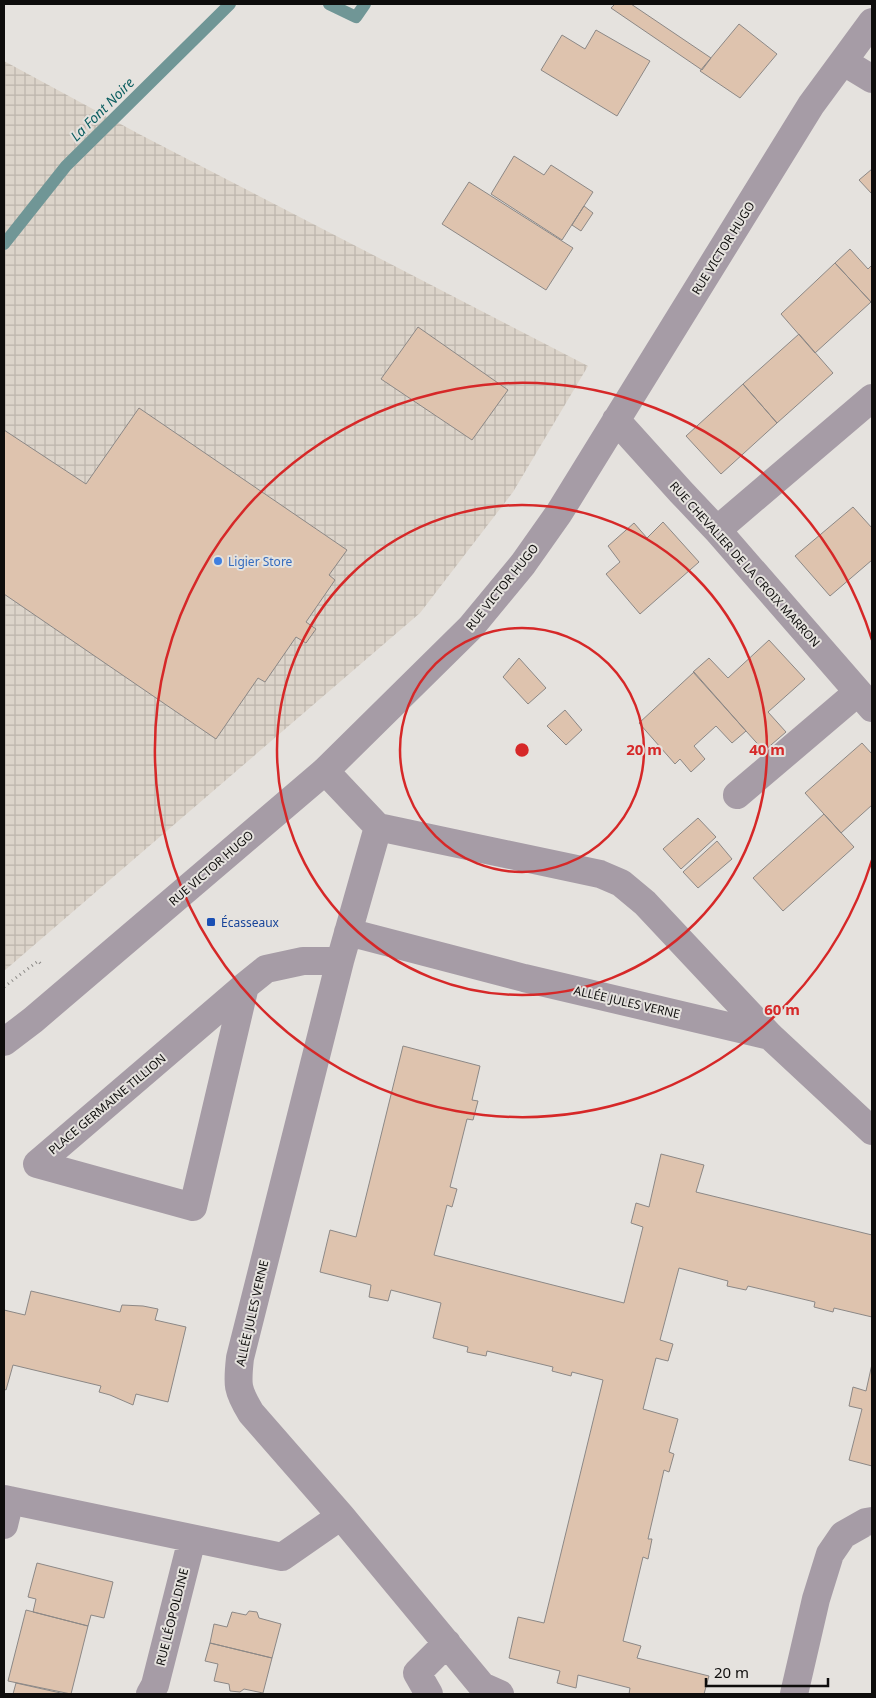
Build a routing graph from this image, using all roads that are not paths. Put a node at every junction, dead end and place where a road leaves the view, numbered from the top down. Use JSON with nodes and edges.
{"nodes":[{"id":1,"x":872,"y":22,"type":"edge"},
{"id":2,"x":844,"y":62,"type":"junction"},
{"id":3,"x":872,"y":79,"type":"edge"},
{"id":4,"x":872,"y":398,"type":"edge"},
{"id":5,"x":616,"y":420,"type":"junction"},
{"id":6,"x":717,"y":530,"type":"junction"},
{"id":7,"x":865,"y":700,"type":"edge"},
{"id":8,"x":325,"y":771,"type":"junction"},
{"id":9,"x":737,"y":796,"type":"dead end"},
{"id":10,"x":378,"y":827,"type":"junction"},
{"id":11,"x":348,"y":932,"type":"junction"},
{"id":12,"x":340,"y":961,"type":"junction"},
{"id":13,"x":245,"y":986,"type":"junction"},
{"id":14,"x":770,"y":1036,"type":"junction"},
{"id":15,"x":4,"y":1042,"type":"edge"},
{"id":16,"x":872,"y":1131,"type":"edge"},
{"id":17,"x":6,"y":1508,"type":"edge"},
{"id":18,"x":341,"y":1516,"type":"junction"},
{"id":19,"x":872,"y":1521,"type":"edge"},
{"id":20,"x":192,"y":1539,"type":"junction"},
{"id":21,"x":447,"y":1643,"type":"junction"},
{"id":22,"x":150,"y":1694,"type":"edge"},
{"id":23,"x":429,"y":1694,"type":"edge"},
{"id":24,"x":500,"y":1694,"type":"edge"},
{"id":25,"x":794,"y":1694,"type":"edge"}],
"edges":[{"from":1,"to":2,"type":"street","name":"RUE VICTOR HUGO"},
{"from":2,"to":3,"type":"street"},
{"from":2,"to":5,"type":"street","name":"RUE VICTOR HUGO"},
{"from":4,"to":6,"type":"street"},
{"from":5,"to":6,"type":"street","name":"RUE CHEVALIER DE LA CROIX MARRON"},
{"from":5,"to":8,"type":"street","name":"RUE VICTOR HUGO"},
{"from":6,"to":7,"type":"street","name":"RUE CHEVALIER DE LA CROIX MARRON"},
{"from":7,"to":9,"type":"street"},
{"from":8,"to":10,"type":"street"},
{"from":8,"to":15,"type":"street","name":"RUE VICTOR HUGO"},
{"from":10,"to":11,"type":"street","name":"ALLÉE JULES VERNE"},
{"from":10,"to":14,"type":"street"},
{"from":11,"to":12,"type":"street","name":"ALLÉE JULES VERNE"},
{"from":11,"to":14,"type":"street","name":"ALLÉE JULES VERNE"},
{"from":12,"to":13,"type":"street","name":"PLACE GERMAINE TILLION"},
{"from":12,"to":18,"type":"street","name":"ALLÉE JULES VERNE"},
{"from":13,"to":13,"type":"street","name":"PLACE GERMAINE TILLION"},
{"from":14,"to":16,"type":"street","name":"ALLÉE JULES VERNE"},
{"from":17,"to":20,"type":"street"},
{"from":18,"to":20,"type":"street"},
{"from":18,"to":21,"type":"street","name":"ALLÉE JULES VERNE"},
{"from":19,"to":25,"type":"street"},
{"from":20,"to":22,"type":"street","name":"RUE LÉOPOLDINE"},
{"from":21,"to":23,"type":"street"},
{"from":21,"to":24,"type":"street","name":"ALLÉE JULES VERNE"}]}
